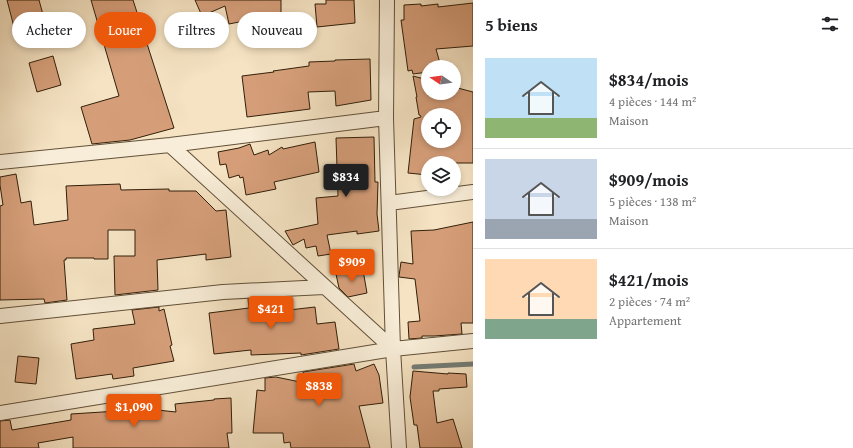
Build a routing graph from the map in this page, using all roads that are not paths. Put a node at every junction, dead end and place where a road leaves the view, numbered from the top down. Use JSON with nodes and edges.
{"nodes":[{"id":1,"x":387,"y":0,"type":"edge"},
{"id":2,"x":386,"y":118,"type":"junction"},
{"id":3,"x":170,"y":145,"type":"junction"},
{"id":4,"x":0,"y":162,"type":"edge"},
{"id":5,"x":473,"y":192,"type":"edge"},
{"id":6,"x":389,"y":203,"type":"junction"},
{"id":7,"x":324,"y":286,"type":"junction"},
{"id":8,"x":0,"y":316,"type":"edge"},
{"id":9,"x":473,"y":341,"type":"edge"},
{"id":10,"x":393,"y":349,"type":"junction"},
{"id":11,"x":0,"y":413,"type":"edge"},
{"id":12,"x":399,"y":448,"type":"edge"}],
"edges":[{"from":1,"to":2,"type":"street"},
{"from":2,"to":3,"type":"street"},
{"from":2,"to":6,"type":"street"},
{"from":3,"to":4,"type":"street"},
{"from":3,"to":7,"type":"street"},
{"from":5,"to":6,"type":"street"},
{"from":6,"to":10,"type":"street"},
{"from":7,"to":8,"type":"street"},
{"from":7,"to":10,"type":"street"},
{"from":9,"to":10,"type":"street"},
{"from":10,"to":11,"type":"street"},
{"from":10,"to":12,"type":"street"}]}
